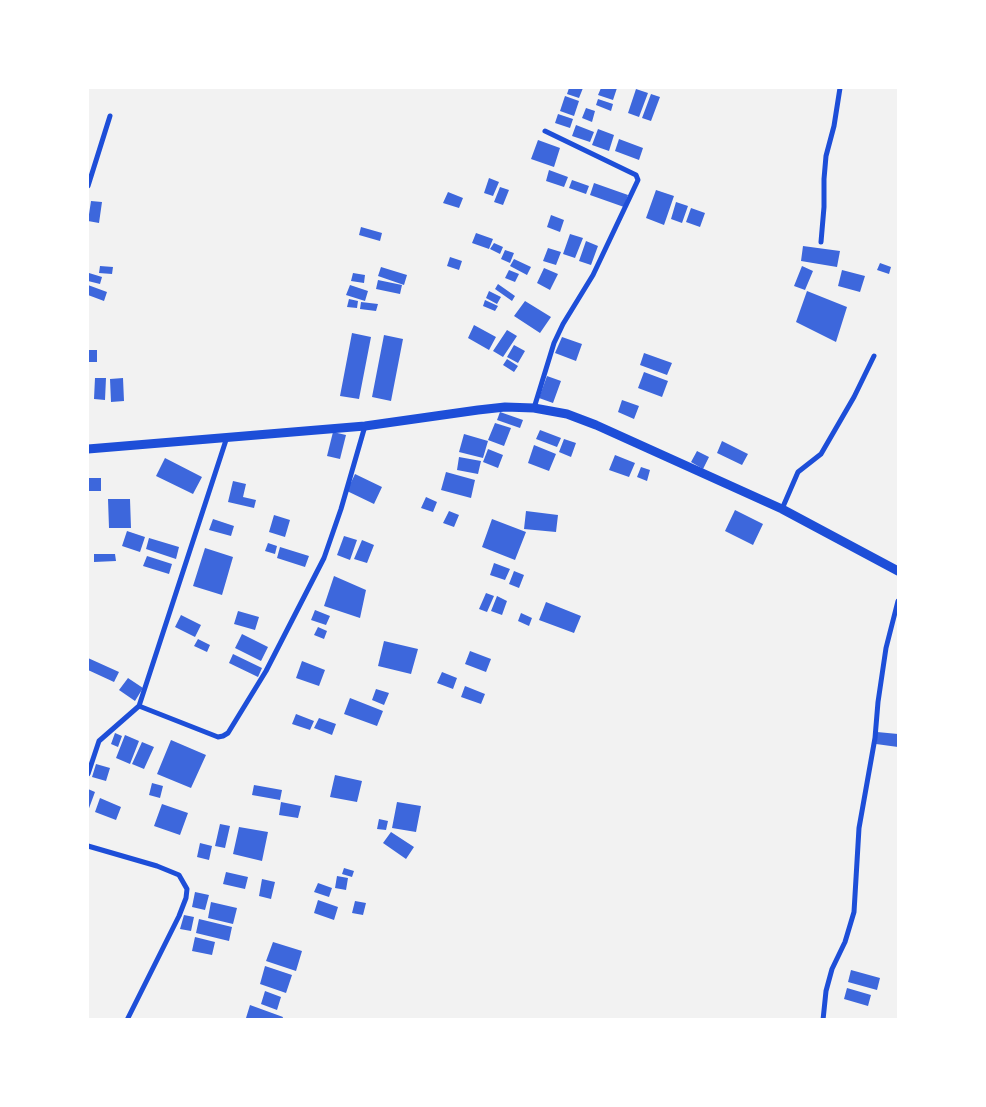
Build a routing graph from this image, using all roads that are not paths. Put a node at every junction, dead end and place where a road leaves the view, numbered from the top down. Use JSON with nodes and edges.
{"nodes":[{"id":1,"x":840,"y":88,"type":"edge"},
{"id":2,"x":110,"y":116,"type":"dead end"},
{"id":3,"x":544,"y":132,"type":"dead end"},
{"id":4,"x":88,"y":186,"type":"edge"},
{"id":5,"x":821,"y":242,"type":"dead end"},
{"id":6,"x":874,"y":356,"type":"dead end"},
{"id":7,"x":534,"y":408,"type":"junction"},
{"id":8,"x":365,"y":426,"type":"junction"},
{"id":9,"x":227,"y":437,"type":"junction"},
{"id":10,"x":88,"y":449,"type":"edge"},
{"id":11,"x":782,"y":509,"type":"junction"},
{"id":12,"x":898,"y":571,"type":"edge"},
{"id":13,"x":898,"y":601,"type":"edge"},
{"id":14,"x":139,"y":706,"type":"junction"},
{"id":15,"x":88,"y":774,"type":"edge"},
{"id":16,"x":88,"y":846,"type":"edge"},
{"id":17,"x":127,"y":1020,"type":"edge"},
{"id":18,"x":823,"y":1020,"type":"edge"}],
"edges":[{"from":1,"to":5,"type":"street"},
{"from":2,"to":4,"type":"street"},
{"from":3,"to":7,"type":"street"},
{"from":6,"to":11,"type":"street"},
{"from":7,"to":8,"type":"street"},
{"from":7,"to":11,"type":"street"},
{"from":8,"to":9,"type":"street"},
{"from":8,"to":14,"type":"street"},
{"from":9,"to":10,"type":"street"},
{"from":9,"to":14,"type":"street"},
{"from":11,"to":12,"type":"street"},
{"from":13,"to":18,"type":"street"},
{"from":14,"to":15,"type":"street"},
{"from":16,"to":17,"type":"street"}]}
